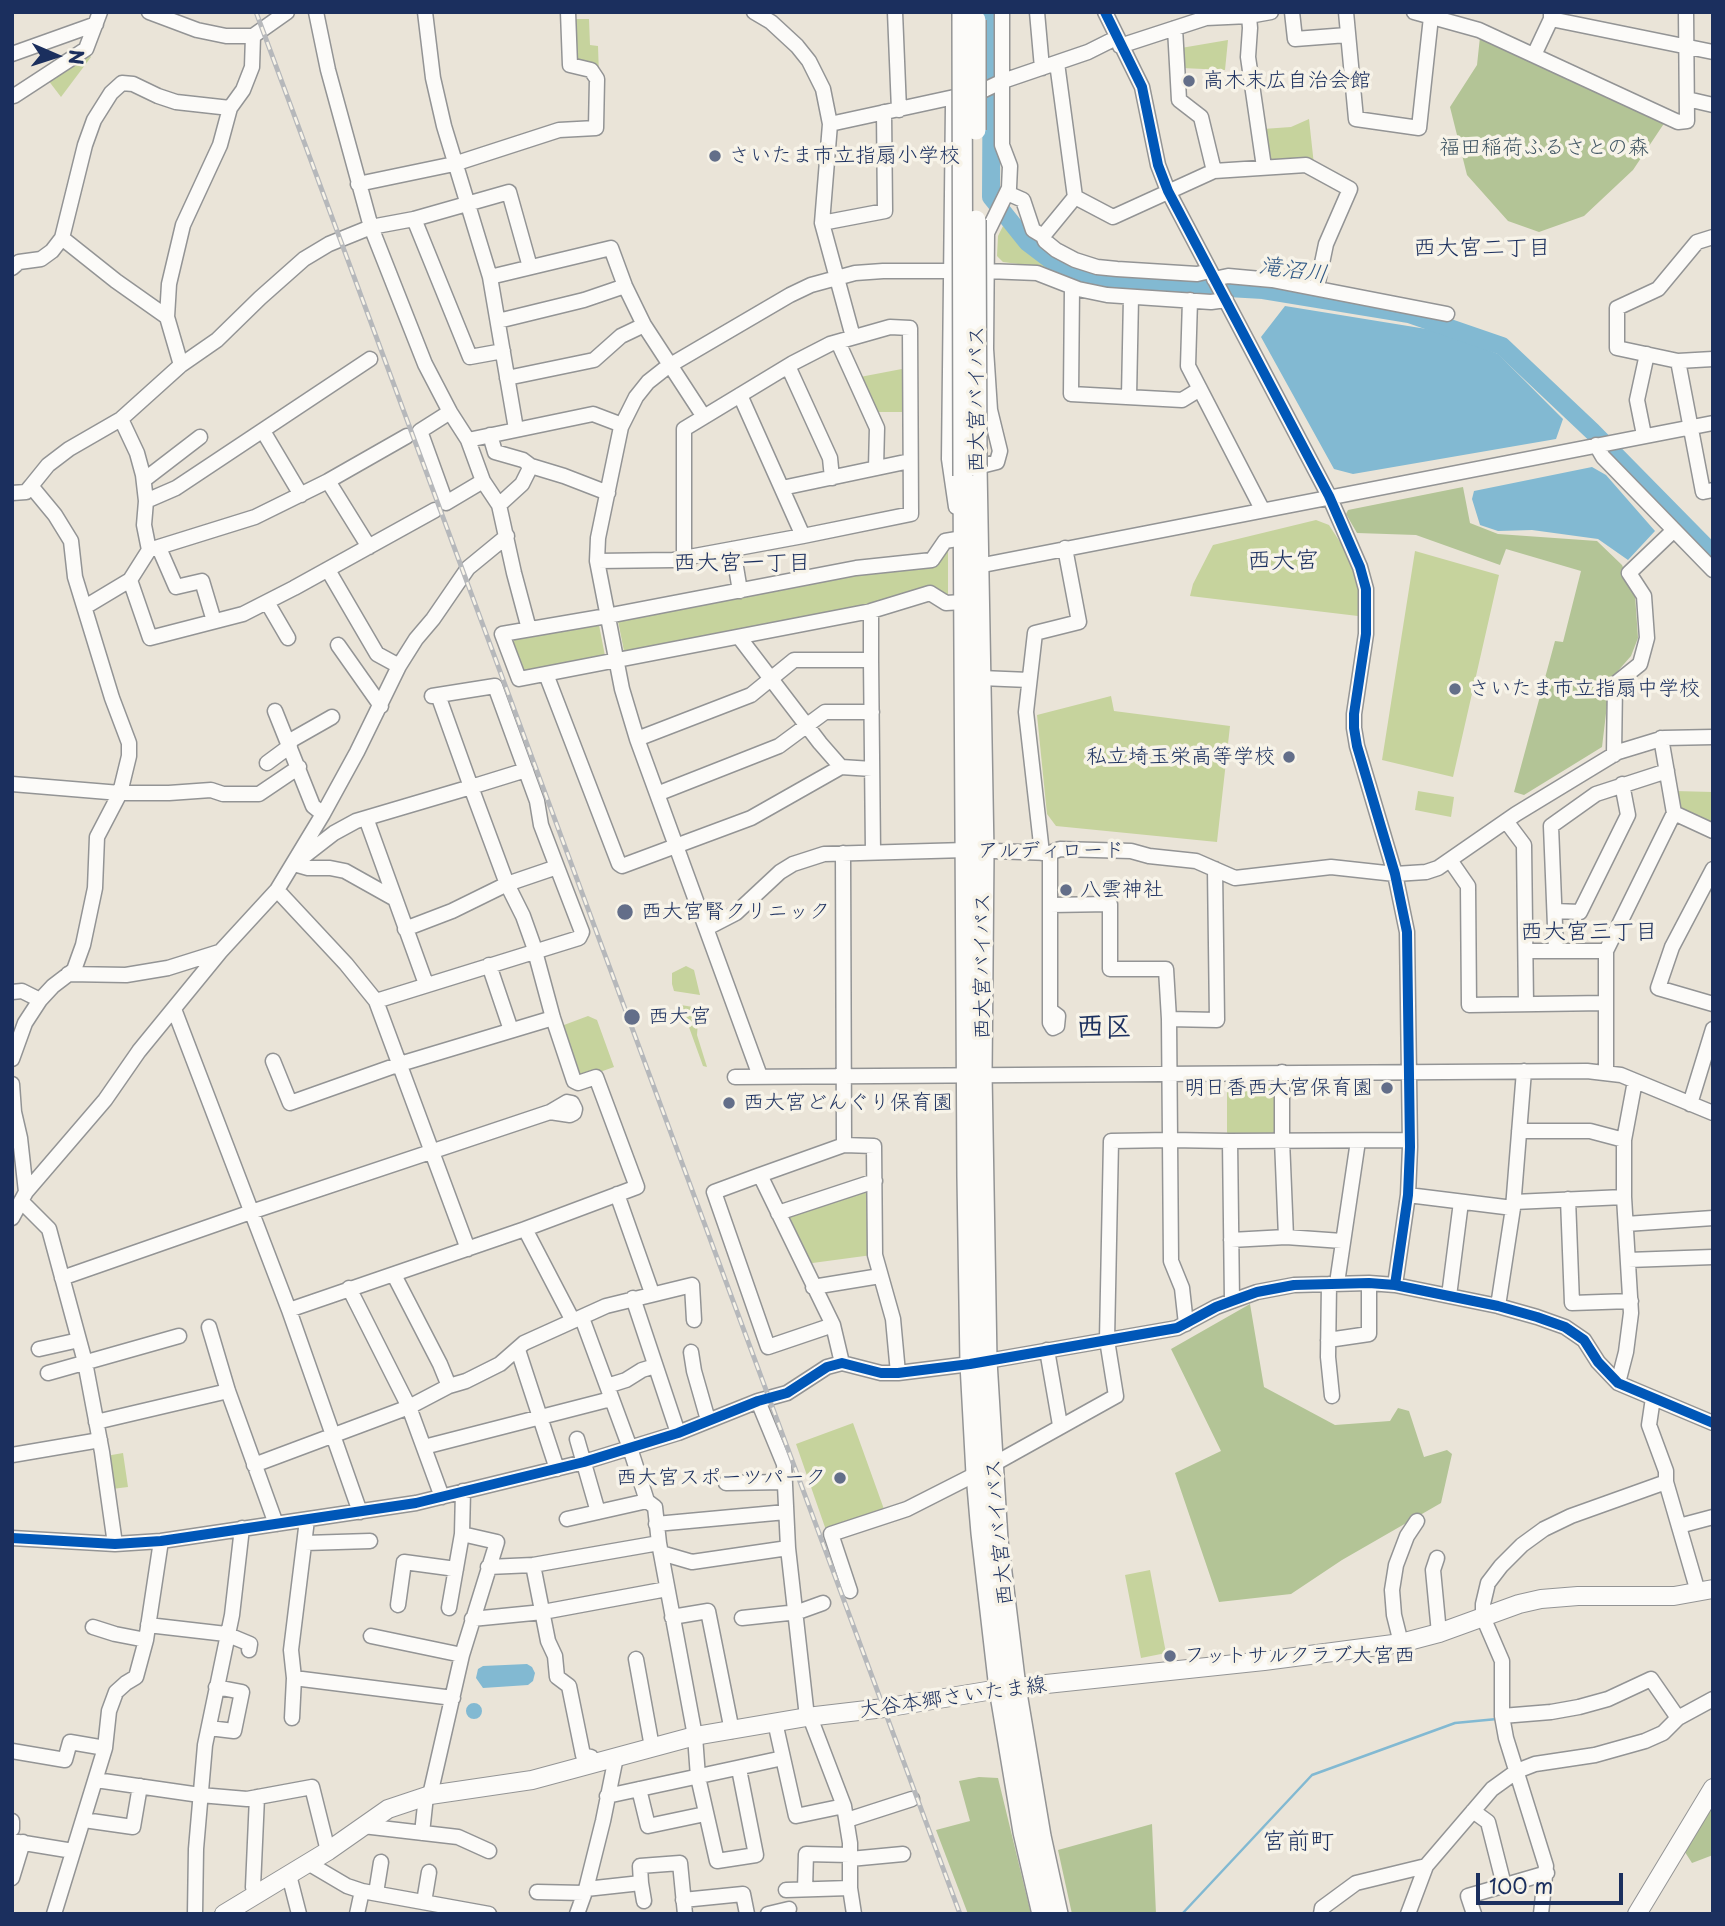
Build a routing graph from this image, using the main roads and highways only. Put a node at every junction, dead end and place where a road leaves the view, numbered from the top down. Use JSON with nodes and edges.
{"nodes":[{"id":1,"x":962,"y":12,"type":"edge"},
{"id":2,"x":976,"y":12,"type":"edge"},
{"id":3,"x":970,"y":472,"type":"junction"},
{"id":4,"x":975,"y":851,"type":"junction"},
{"id":5,"x":979,"y":1362,"type":"junction"},
{"id":6,"x":1706,"y":1591,"type":"edge"},
{"id":7,"x":1008,"y":1688,"type":"junction"},
{"id":8,"x":1713,"y":1788,"type":"edge"},
{"id":9,"x":224,"y":1914,"type":"edge"},
{"id":10,"x":1042,"y":1914,"type":"edge"},
{"id":11,"x":1058,"y":1914,"type":"edge"},
{"id":12,"x":1637,"y":1914,"type":"edge"}],
"edges":[{"from":1,"to":3,"type":"highway","name":"西大宮バイパス","bridge":true},
{"from":2,"to":3,"type":"highway","name":"西大宮バイパス","bridge":true},
{"from":3,"to":4,"type":"highway","name":"西大宮バイパス"},
{"from":3,"to":4,"type":"highway","name":"西大宮バイパス"},
{"from":4,"to":5,"type":"highway","name":"西大宮バイパス"},
{"from":5,"to":7,"type":"highway","name":"西大宮バイパス"},
{"from":5,"to":7,"type":"highway","name":"西大宮バイパス"},
{"from":6,"to":7,"type":"main road","name":"大谷本郷さいたま線"},
{"from":7,"to":9,"type":"main road","name":"大谷本郷さいたま線"},
{"from":7,"to":10,"type":"highway","name":"西大宮バイパス"},
{"from":7,"to":11,"type":"highway","name":"西大宮バイパス"},
{"from":8,"to":12,"type":"main road"}]}
